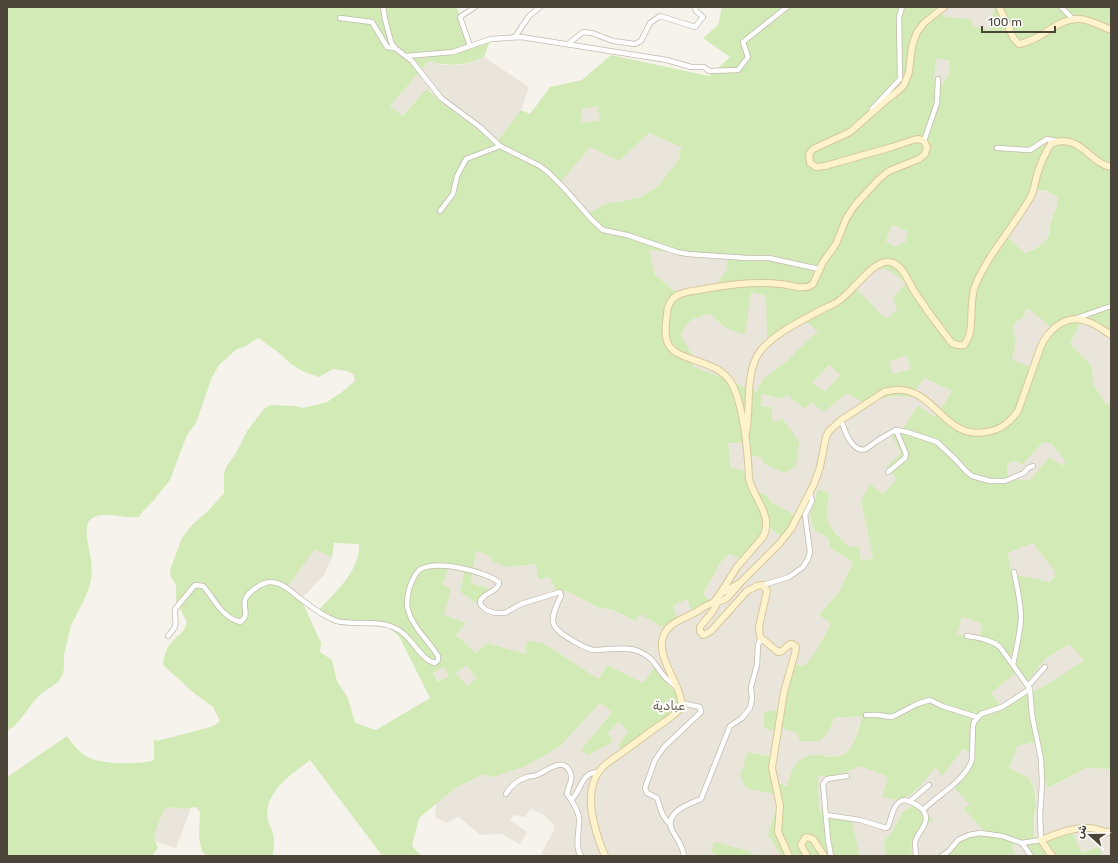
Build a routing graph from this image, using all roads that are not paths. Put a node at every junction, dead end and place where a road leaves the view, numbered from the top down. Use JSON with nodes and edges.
{"nodes":[{"id":1,"x":383,"y":7,"type":"edge"},
{"id":2,"x":475,"y":7,"type":"edge"},
{"id":3,"x":540,"y":7,"type":"edge"},
{"id":4,"x":696,"y":7,"type":"edge"},
{"id":5,"x":787,"y":7,"type":"edge"},
{"id":6,"x":902,"y":7,"type":"edge"},
{"id":7,"x":944,"y":7,"type":"edge"},
{"id":8,"x":999,"y":7,"type":"edge"},
{"id":9,"x":1061,"y":7,"type":"edge"},
{"id":10,"x":340,"y":18,"type":"dead end"},
{"id":11,"x":1072,"y":19,"type":"junction"},
{"id":12,"x":1111,"y":30,"type":"edge"},
{"id":13,"x":515,"y":37,"type":"junction"},
{"id":14,"x":568,"y":44,"type":"junction"},
{"id":15,"x":470,"y":46,"type":"junction"},
{"id":16,"x":395,"y":48,"type":"junction"},
{"id":17,"x":406,"y":56,"type":"junction"},
{"id":18,"x":938,"y":79,"type":"dead end"},
{"id":19,"x":872,"y":112,"type":"junction"},
{"id":20,"x":924,"y":141,"type":"junction"},
{"id":21,"x":1061,"y":141,"type":"junction"},
{"id":22,"x":500,"y":146,"type":"junction"},
{"id":23,"x":997,"y":148,"type":"dead end"},
{"id":24,"x":1111,"y":167,"type":"edge"},
{"id":25,"x":440,"y":211,"type":"dead end"},
{"id":26,"x":819,"y":269,"type":"junction"},
{"id":27,"x":1111,"y":306,"type":"edge"},
{"id":28,"x":1073,"y":320,"type":"junction"},
{"id":29,"x":1111,"y":335,"type":"edge"},
{"id":30,"x":841,"y":420,"type":"junction"},
{"id":31,"x":896,"y":430,"type":"junction"},
{"id":32,"x":745,"y":437,"type":"junction"},
{"id":33,"x":1034,"y":466,"type":"dead end"},
{"id":34,"x":888,"y":472,"type":"dead end"},
{"id":35,"x":810,"y":494,"type":"junction"},
{"id":36,"x":1014,"y":572,"type":"dead end"},
{"id":37,"x":741,"y":582,"type":"junction"},
{"id":38,"x":763,"y":585,"type":"junction"},
{"id":39,"x":720,"y":594,"type":"junction"},
{"id":40,"x":715,"y":603,"type":"junction"},
{"id":41,"x":168,"y":636,"type":"dead end"},
{"id":42,"x":967,"y":636,"type":"dead end"},
{"id":43,"x":761,"y":638,"type":"junction"},
{"id":44,"x":1013,"y":664,"type":"junction"},
{"id":45,"x":1045,"y":667,"type":"dead end"},
{"id":46,"x":677,"y":687,"type":"junction"},
{"id":47,"x":1029,"y":687,"type":"junction"},
{"id":48,"x":681,"y":703,"type":"junction"},
{"id":49,"x":866,"y":715,"type":"dead end"},
{"id":50,"x":977,"y":717,"type":"junction"},
{"id":51,"x":598,"y":772,"type":"junction"},
{"id":52,"x":847,"y":776,"type":"dead end"},
{"id":53,"x":929,"y":785,"type":"dead end"},
{"id":54,"x":506,"y":794,"type":"dead end"},
{"id":55,"x":570,"y":798,"type":"junction"},
{"id":56,"x":910,"y":801,"type":"junction"},
{"id":57,"x":923,"y":810,"type":"junction"},
{"id":58,"x":826,"y":815,"type":"junction"},
{"id":59,"x":670,"y":824,"type":"junction"},
{"id":60,"x":1111,"y":832,"type":"edge"},
{"id":61,"x":1041,"y":840,"type":"junction"},
{"id":62,"x":1022,"y":843,"type":"junction"},
{"id":63,"x":787,"y":855,"type":"edge"},
{"id":64,"x":581,"y":856,"type":"edge"},
{"id":65,"x":605,"y":856,"type":"edge"},
{"id":66,"x":684,"y":856,"type":"edge"},
{"id":67,"x":807,"y":856,"type":"edge"},
{"id":68,"x":824,"y":856,"type":"edge"},
{"id":69,"x":831,"y":856,"type":"edge"},
{"id":70,"x":916,"y":856,"type":"edge"},
{"id":71,"x":942,"y":856,"type":"edge"},
{"id":72,"x":1030,"y":856,"type":"edge"},
{"id":73,"x":1052,"y":856,"type":"edge"}],
"edges":[{"from":1,"to":16,"type":"street"},
{"from":2,"to":15,"type":"street"},
{"from":3,"to":13,"type":"street"},
{"from":4,"to":14,"type":"street"},
{"from":5,"to":14,"type":"street"},
{"from":6,"to":19,"type":"street"},
{"from":7,"to":19,"type":"street"},
{"from":8,"to":11,"type":"street"},
{"from":9,"to":11,"type":"street"},
{"from":10,"to":16,"type":"street"},
{"from":11,"to":12,"type":"street"},
{"from":13,"to":14,"type":"street"},
{"from":13,"to":15,"type":"street"},
{"from":15,"to":17,"type":"street"},
{"from":16,"to":17,"type":"street"},
{"from":17,"to":22,"type":"street"},
{"from":18,"to":20,"type":"street"},
{"from":19,"to":20,"type":"street"},
{"from":20,"to":26,"type":"street"},
{"from":21,"to":23,"type":"street"},
{"from":21,"to":24,"type":"street"},
{"from":21,"to":32,"type":"street"},
{"from":22,"to":25,"type":"street"},
{"from":22,"to":26,"type":"street"},
{"from":26,"to":32,"type":"street"},
{"from":27,"to":28,"type":"street"},
{"from":28,"to":29,"type":"street"},
{"from":28,"to":30,"type":"street"},
{"from":30,"to":31,"type":"street"},
{"from":30,"to":35,"type":"street"},
{"from":31,"to":33,"type":"street"},
{"from":31,"to":34,"type":"street"},
{"from":32,"to":39,"type":"street"},
{"from":35,"to":37,"type":"street"},
{"from":35,"to":38,"type":"street"},
{"from":36,"to":44,"type":"street"},
{"from":37,"to":39,"type":"street"},
{"from":37,"to":40,"type":"street"},
{"from":38,"to":40,"type":"street"},
{"from":38,"to":43,"type":"street"},
{"from":39,"to":40,"type":"street"},
{"from":40,"to":46,"type":"street"},
{"from":41,"to":46,"type":"street"},
{"from":42,"to":44,"type":"street"},
{"from":43,"to":59,"type":"street"},
{"from":43,"to":63,"type":"street"},
{"from":44,"to":47,"type":"street"},
{"from":45,"to":47,"type":"street"},
{"from":46,"to":48,"type":"street"},
{"from":47,"to":50,"type":"street"},
{"from":47,"to":61,"type":"street"},
{"from":48,"to":51,"type":"street"},
{"from":48,"to":59,"type":"street"},
{"from":49,"to":50,"type":"street"},
{"from":50,"to":57,"type":"street"},
{"from":51,"to":55,"type":"street"},
{"from":51,"to":65,"type":"street"},
{"from":52,"to":58,"type":"street"},
{"from":53,"to":56,"type":"street"},
{"from":54,"to":55,"type":"street"},
{"from":55,"to":64,"type":"street"},
{"from":56,"to":57,"type":"street"},
{"from":56,"to":58,"type":"street"},
{"from":57,"to":70,"type":"street"},
{"from":58,"to":69,"type":"street"},
{"from":59,"to":66,"type":"street"},
{"from":60,"to":61,"type":"street"},
{"from":61,"to":62,"type":"street"},
{"from":61,"to":73,"type":"street"},
{"from":62,"to":71,"type":"street"},
{"from":62,"to":72,"type":"street"},
{"from":67,"to":68,"type":"street"}]}
